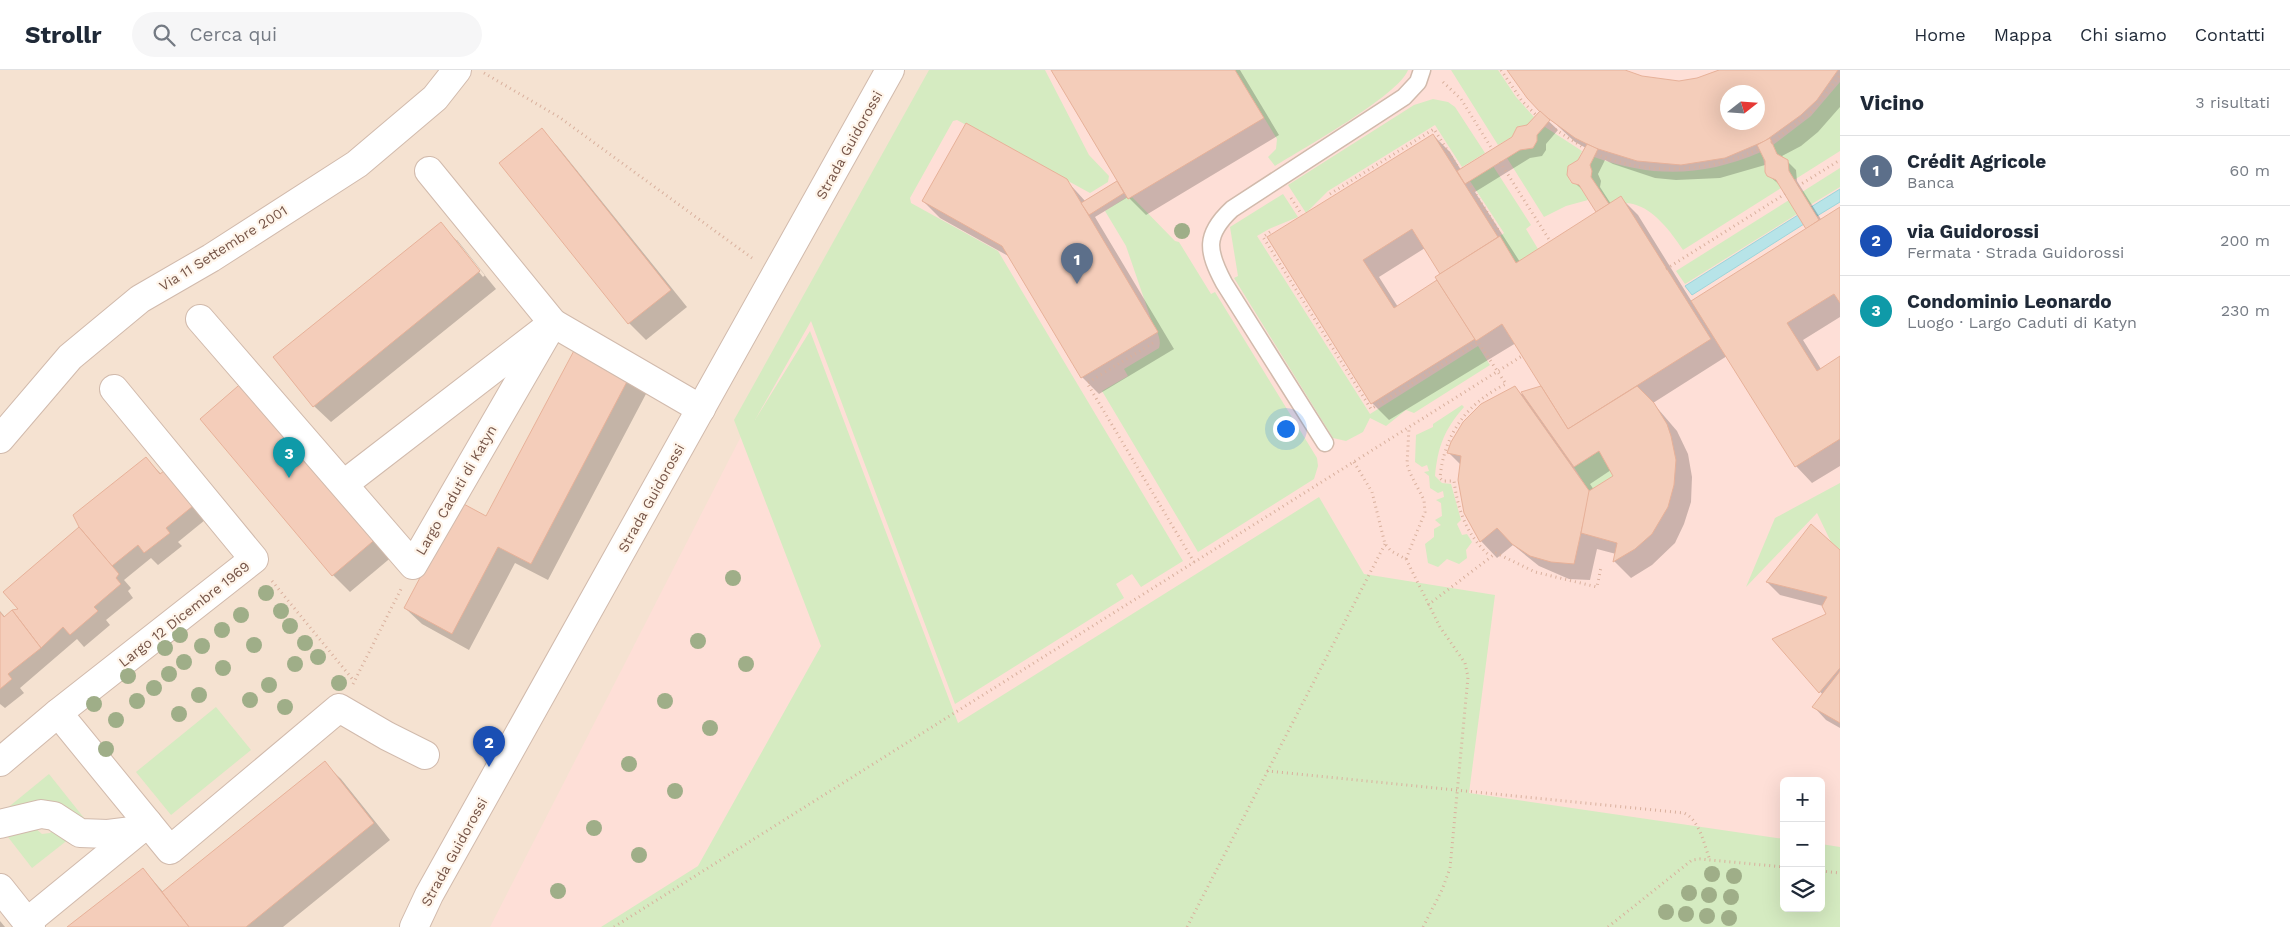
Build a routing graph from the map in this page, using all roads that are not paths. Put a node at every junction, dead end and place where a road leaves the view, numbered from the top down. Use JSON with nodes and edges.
{"nodes":[{"id":1,"x":457,"y":70,"type":"edge"},
{"id":2,"x":890,"y":70,"type":"edge"},
{"id":3,"x":1422,"y":71,"type":"edge"},
{"id":4,"x":877,"y":82,"type":"edge"},
{"id":5,"x":429,"y":171,"type":"dead end"},
{"id":6,"x":200,"y":319,"type":"dead end"},
{"id":7,"x":553,"y":323,"type":"junction"},
{"id":8,"x":114,"y":389,"type":"dead end"},
{"id":9,"x":701,"y":409,"type":"junction"},
{"id":10,"x":0,"y":439,"type":"edge"},
{"id":11,"x":1324,"y":443,"type":"dead end"},
{"id":12,"x":344,"y":484,"type":"junction"},
{"id":13,"x":58,"y":713,"type":"junction"},
{"id":14,"x":425,"y":755,"type":"dead end"},
{"id":15,"x":0,"y":762,"type":"edge"},
{"id":16,"x":0,"y":824,"type":"edge"},
{"id":17,"x":144,"y":826,"type":"junction"},
{"id":18,"x":0,"y":888,"type":"edge"},
{"id":19,"x":29,"y":925,"type":"edge"},
{"id":20,"x":414,"y":927,"type":"edge"}],
"edges":[{"from":1,"to":10,"type":"street","name":"Via 11 Settembre 2001"},
{"from":2,"to":4,"type":"street","name":"Strada Guidorossi"},
{"from":3,"to":11,"type":"lane"},
{"from":4,"to":9,"type":"street","name":"Strada Guidorossi"},
{"from":5,"to":7,"type":"street"},
{"from":6,"to":12,"type":"street","name":"Largo Caduti di Katyn"},
{"from":7,"to":9,"type":"street"},
{"from":7,"to":12,"type":"street"},
{"from":7,"to":12,"type":"street","name":"Largo Caduti di Katyn"},
{"from":8,"to":13,"type":"street","name":"Largo 12 Dicembre 1969"},
{"from":9,"to":20,"type":"street","name":"Strada Guidorossi"},
{"from":13,"to":15,"type":"street","name":"Largo 12 Dicembre 1969"},
{"from":13,"to":17,"type":"street"},
{"from":14,"to":17,"type":"street"},
{"from":16,"to":17,"type":"street"},
{"from":17,"to":19,"type":"street"},
{"from":18,"to":19,"type":"street"}]}
